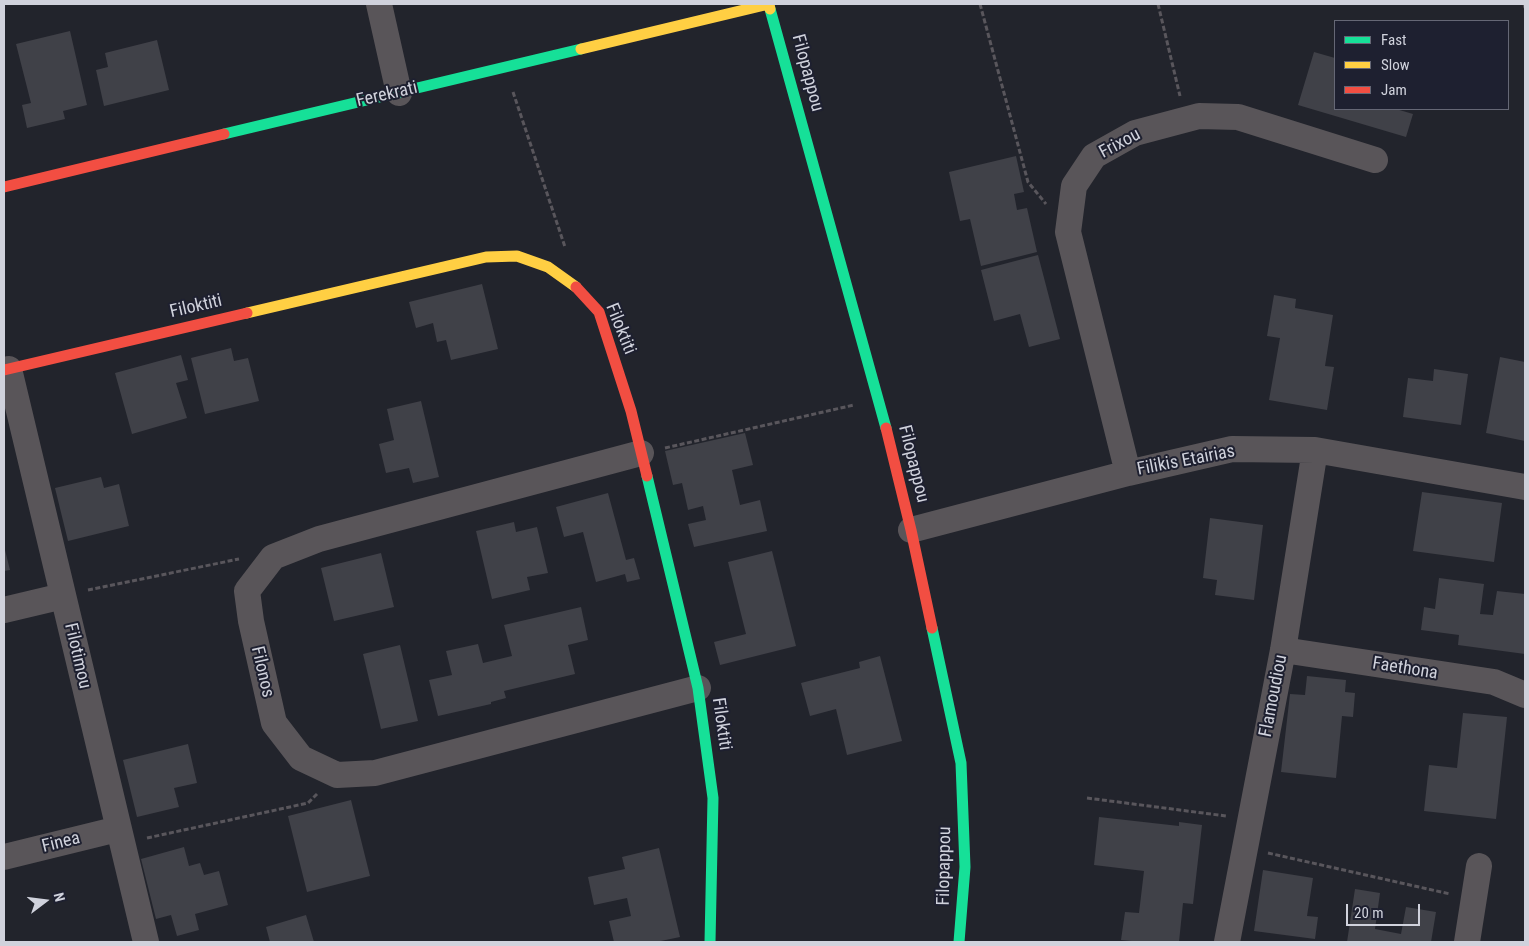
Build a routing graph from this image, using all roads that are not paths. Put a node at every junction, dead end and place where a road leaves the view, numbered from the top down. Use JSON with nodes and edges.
{"nodes":[{"id":1,"x":379,"y":4,"type":"edge"},
{"id":2,"x":770,"y":4,"type":"edge"},
{"id":3,"x":399,"y":93,"type":"junction"},
{"id":4,"x":1376,"y":160,"type":"dead end"},
{"id":5,"x":4,"y":187,"type":"edge"},
{"id":6,"x":6,"y":370,"type":"edge"},
{"id":7,"x":1315,"y":450,"type":"junction"},
{"id":8,"x":641,"y":454,"type":"junction"},
{"id":9,"x":1128,"y":473,"type":"junction"},
{"id":10,"x":1525,"y":487,"type":"edge"},
{"id":11,"x":911,"y":530,"type":"junction"},
{"id":12,"x":63,"y":596,"type":"junction"},
{"id":13,"x":4,"y":610,"type":"edge"},
{"id":14,"x":1283,"y":650,"type":"junction"},
{"id":15,"x":698,"y":688,"type":"junction"},
{"id":16,"x":1525,"y":696,"type":"edge"},
{"id":17,"x":120,"y":836,"type":"junction"},
{"id":18,"x":4,"y":857,"type":"edge"},
{"id":19,"x":1480,"y":866,"type":"dead end"},
{"id":20,"x":146,"y":942,"type":"edge"},
{"id":21,"x":710,"y":942,"type":"edge"},
{"id":22,"x":959,"y":942,"type":"edge"},
{"id":23,"x":1228,"y":942,"type":"edge"},
{"id":24,"x":1467,"y":942,"type":"edge"}],
"edges":[{"from":1,"to":3,"type":"street"},
{"from":2,"to":3,"type":"street","name":"Ferekrati"},
{"from":2,"to":11,"type":"street","name":"Filopappou"},
{"from":3,"to":5,"type":"street","name":"Ferekrati"},
{"from":4,"to":9,"type":"street","name":"Frixou"},
{"from":6,"to":8,"type":"street","name":"Filoktiti"},
{"from":6,"to":12,"type":"street","name":"Filotimou"},
{"from":7,"to":9,"type":"street","name":"Filikis Etairias"},
{"from":7,"to":10,"type":"street","name":"Filikis Etairias"},
{"from":7,"to":14,"type":"street","name":"Flamoudiou"},
{"from":8,"to":15,"type":"street","name":"Filoktiti"},
{"from":8,"to":15,"type":"street","name":"Filonos"},
{"from":9,"to":11,"type":"street","name":"Filikis Etairias"},
{"from":11,"to":22,"type":"street","name":"Filopappou"},
{"from":12,"to":13,"type":"street"},
{"from":12,"to":17,"type":"street","name":"Filotimou"},
{"from":14,"to":16,"type":"street","name":"Faethona"},
{"from":14,"to":23,"type":"street","name":"Flamoudiou"},
{"from":15,"to":21,"type":"street","name":"Filoktiti"},
{"from":17,"to":18,"type":"street","name":"Finea"},
{"from":17,"to":20,"type":"street","name":"Filotimou"},
{"from":19,"to":24,"type":"street"}]}
